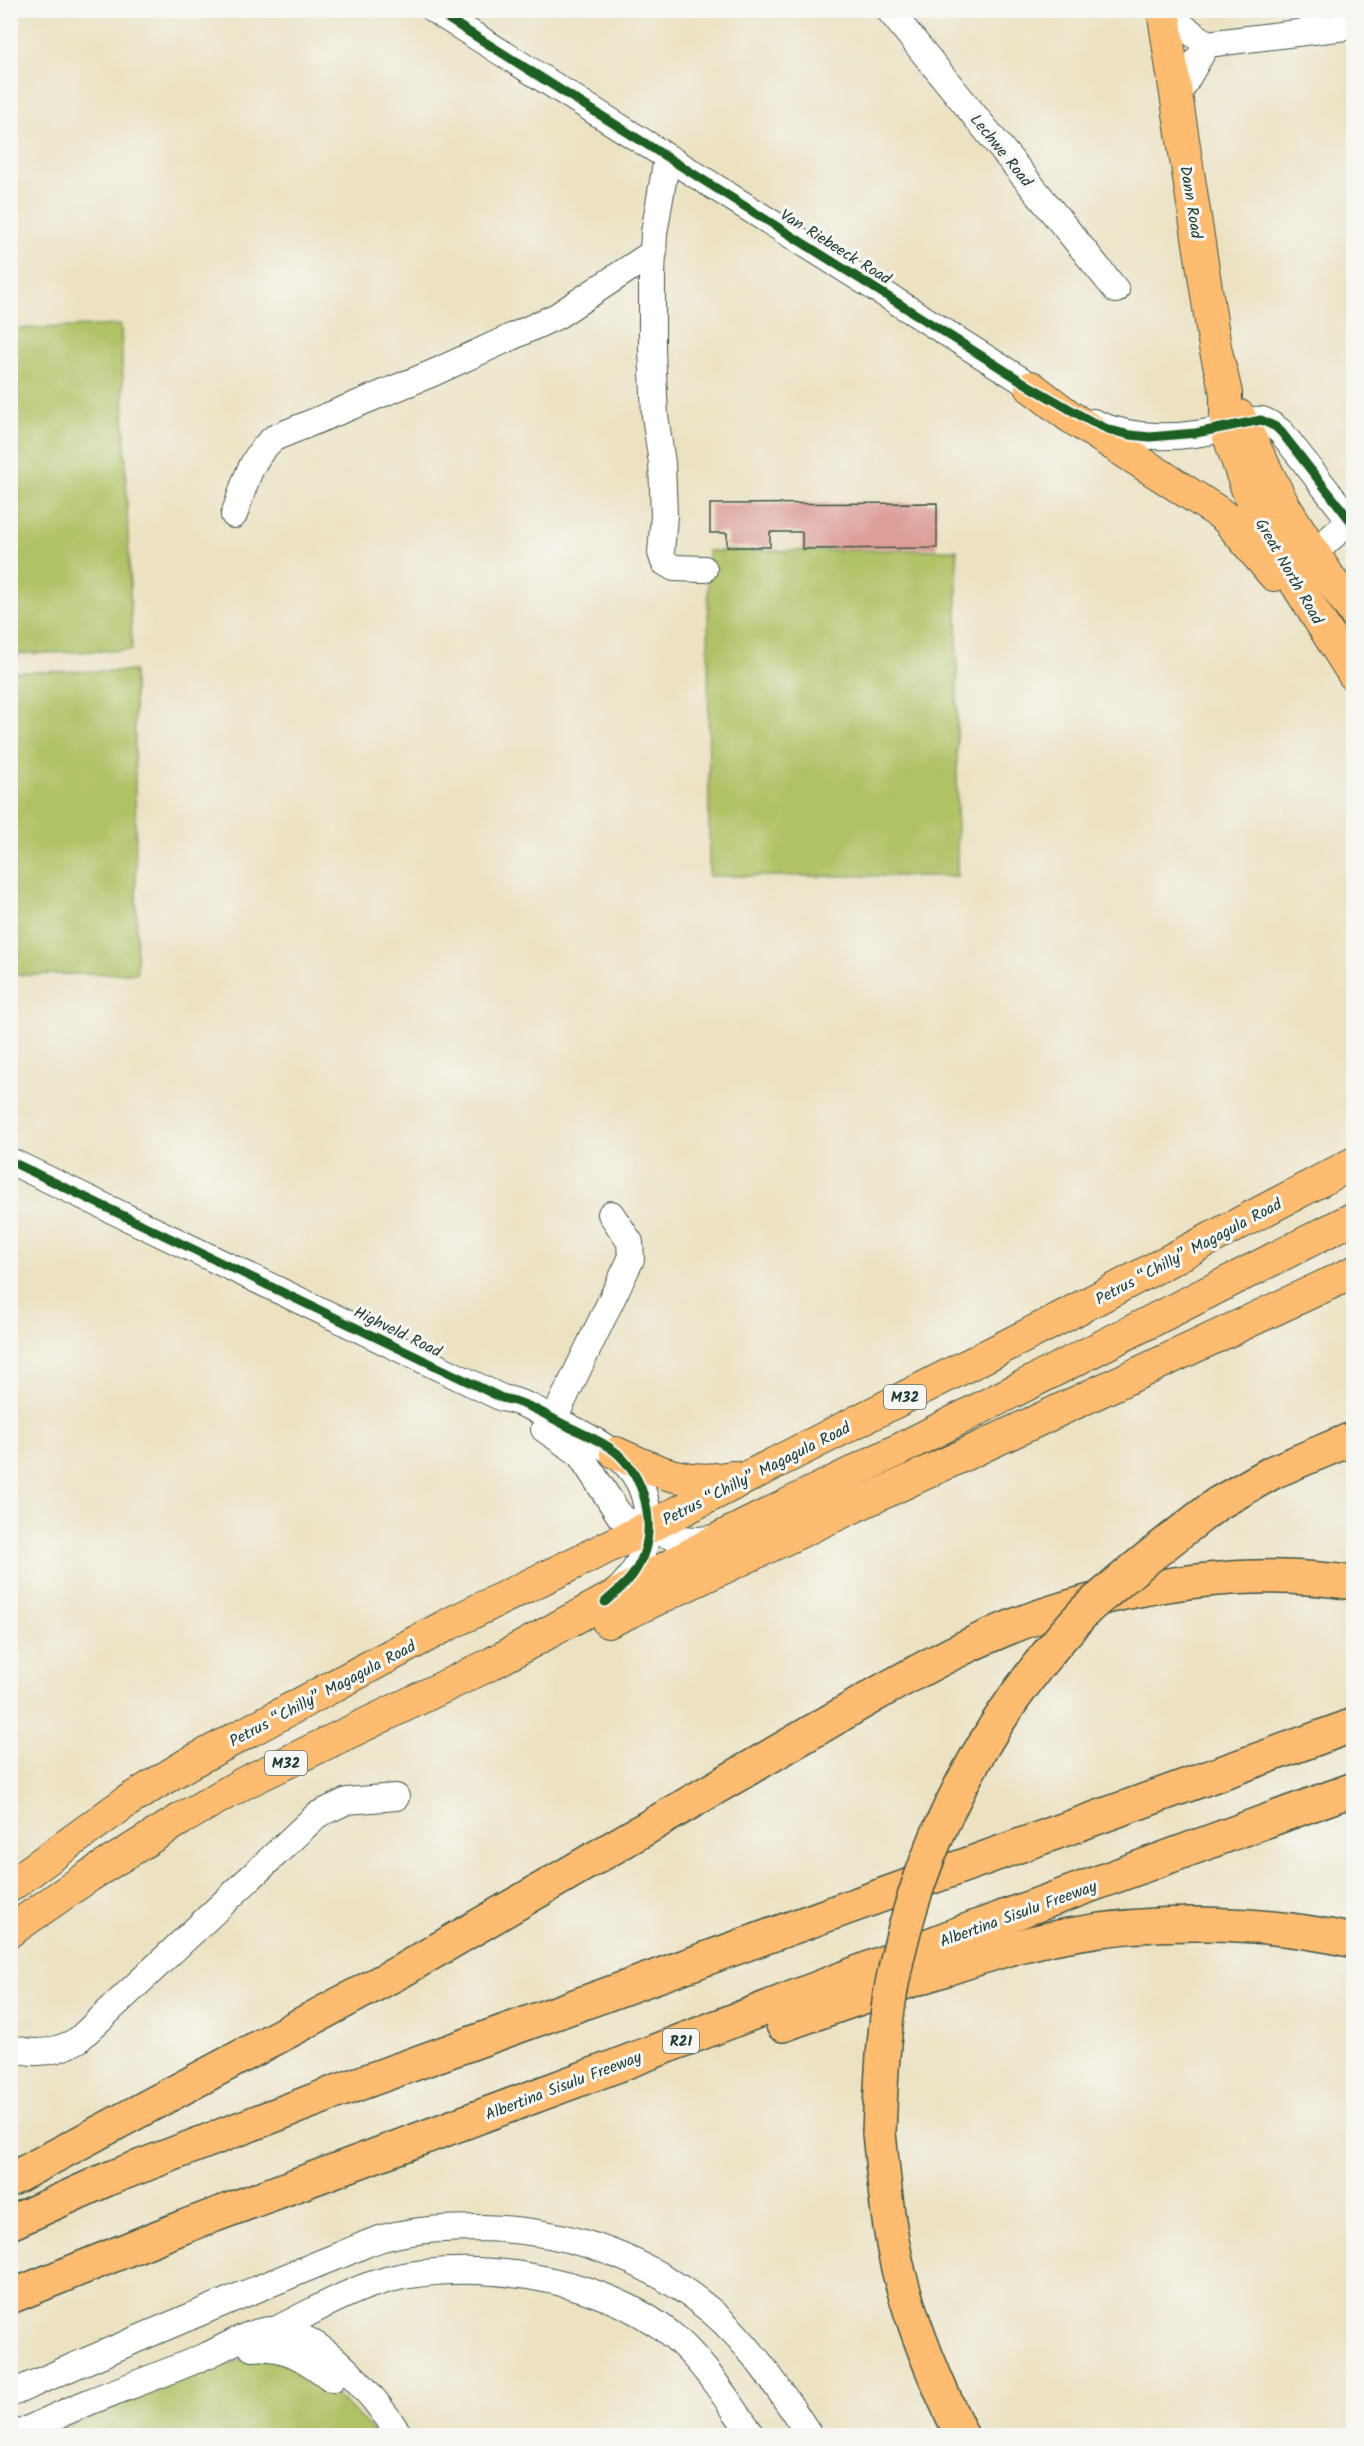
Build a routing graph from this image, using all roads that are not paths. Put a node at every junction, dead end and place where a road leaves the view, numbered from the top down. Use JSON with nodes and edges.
{"nodes":[{"id":1,"x":434,"y":10,"type":"edge"},
{"id":2,"x":889,"y":10,"type":"edge"},
{"id":3,"x":1163,"y":11,"type":"edge"},
{"id":4,"x":1317,"y":21,"type":"edge"},
{"id":5,"x":1353,"y":26,"type":"edge"},
{"id":6,"x":1207,"y":44,"type":"junction"},
{"id":7,"x":1176,"y":98,"type":"junction"},
{"id":8,"x":667,"y":158,"type":"junction"},
{"id":9,"x":654,"y":252,"type":"junction"},
{"id":10,"x":1116,"y":290,"type":"dead end"},
{"id":11,"x":1031,"y":387,"type":"junction"},
{"id":12,"x":1235,"y":425,"type":"junction"},
{"id":13,"x":234,"y":515,"type":"dead end"},
{"id":14,"x":1352,"y":519,"type":"edge"},
{"id":15,"x":1313,"y":554,"type":"junction"},
{"id":16,"x":704,"y":569,"type":"dead end"},
{"id":17,"x":1353,"y":612,"type":"edge"},
{"id":18,"x":1318,"y":621,"type":"junction"},
{"id":19,"x":1353,"y":675,"type":"edge"},
{"id":20,"x":10,"y":1161,"type":"edge"},
{"id":21,"x":1353,"y":1163,"type":"edge"},
{"id":22,"x":611,"y":1214,"type":"dead end"},
{"id":23,"x":1353,"y":1218,"type":"edge"},
{"id":24,"x":1353,"y":1272,"type":"edge"},
{"id":25,"x":502,"y":1398,"type":"junction"},
{"id":26,"x":554,"y":1419,"type":"junction"},
{"id":27,"x":1353,"y":1438,"type":"edge"},
{"id":28,"x":616,"y":1453,"type":"junction"},
{"id":29,"x":757,"y":1472,"type":"junction"},
{"id":30,"x":647,"y":1528,"type":"junction"},
{"id":31,"x":722,"y":1537,"type":"junction"},
{"id":32,"x":1353,"y":1583,"type":"edge"},
{"id":33,"x":605,"y":1602,"type":"junction"},
{"id":34,"x":491,"y":1664,"type":"junction"},
{"id":35,"x":1353,"y":1725,"type":"edge"},
{"id":36,"x":1353,"y":1789,"type":"edge"},
{"id":37,"x":396,"y":1797,"type":"dead end"},
{"id":38,"x":10,"y":1886,"type":"edge"},
{"id":39,"x":10,"y":1930,"type":"edge"},
{"id":40,"x":1353,"y":1941,"type":"edge"},
{"id":41,"x":10,"y":2047,"type":"edge"},
{"id":42,"x":616,"y":2066,"type":"junction"},
{"id":43,"x":10,"y":2180,"type":"edge"},
{"id":44,"x":10,"y":2223,"type":"edge"},
{"id":45,"x":10,"y":2297,"type":"edge"},
{"id":46,"x":275,"y":2330,"type":"junction"},
{"id":47,"x":205,"y":2357,"type":"junction"},
{"id":48,"x":10,"y":2394,"type":"edge"},
{"id":49,"x":399,"y":2434,"type":"edge"},
{"id":50,"x":14,"y":2436,"type":"edge"},
{"id":51,"x":753,"y":2436,"type":"edge"},
{"id":52,"x":810,"y":2436,"type":"edge"},
{"id":53,"x":962,"y":2436,"type":"edge"}],
"edges":[{"from":1,"to":8,"type":"street","name":"Van Riebeeck Road"},
{"from":2,"to":10,"type":"street","name":"Lechwe Road"},
{"from":3,"to":6,"type":"street"},
{"from":3,"to":7,"type":"main road","name":"Dann Road"},
{"from":4,"to":5,"type":"street"},
{"from":4,"to":6,"type":"street"},
{"from":6,"to":7,"type":"street"},
{"from":7,"to":12,"type":"main road","name":"Dann Road"},
{"from":8,"to":9,"type":"street"},
{"from":8,"to":11,"type":"street","name":"Van Riebeeck Road"},
{"from":9,"to":13,"type":"street"},
{"from":9,"to":16,"type":"street"},
{"from":11,"to":12,"type":"street","name":"Van Riebeeck Road"},
{"from":11,"to":18,"type":"main road"},
{"from":12,"to":14,"type":"street","name":"Van Riebeeck Road"},
{"from":12,"to":15,"type":"main road","name":"Great North Road"},
{"from":12,"to":18,"type":"main road","name":"Great North Road"},
{"from":14,"to":15,"type":"street"},
{"from":15,"to":17,"type":"main road","name":"Great North Road"},
{"from":18,"to":19,"type":"main road","name":"Great North Road"},
{"from":20,"to":25,"type":"street","name":"Highveld Road"},
{"from":21,"to":29,"type":"main road","name":"Petrus “Chilly” Magagula Road","number":"M32"},
{"from":22,"to":26,"type":"street"},
{"from":23,"to":31,"type":"main road","number":"M32"},
{"from":24,"to":34,"type":"main road"},
{"from":25,"to":26,"type":"street","name":"Highveld Road"},
{"from":25,"to":30,"type":"street","name":"Highveld Road"},
{"from":26,"to":28,"type":"street","name":"Highveld Road"},
{"from":27,"to":53,"type":"highway","bridge":true},
{"from":28,"to":29,"type":"main road"},
{"from":28,"to":30,"type":"street","name":"Highveld Road"},
{"from":29,"to":30,"type":"main road","name":"Petrus “Chilly” Magagula Road","number":"M32"},
{"from":30,"to":31,"type":"street","name":"Highveld Road"},
{"from":30,"to":33,"type":"street","name":"Highveld Road"},
{"from":30,"to":38,"type":"main road","name":"Petrus “Chilly” Magagula Road","number":"M32"},
{"from":31,"to":33,"type":"main road","number":"M32"},
{"from":32,"to":43,"type":"highway"},
{"from":33,"to":34,"type":"main road","number":"M32"},
{"from":34,"to":39,"type":"main road","number":"M32"},
{"from":35,"to":44,"type":"highway"},
{"from":36,"to":42,"type":"highway","name":"Albertina Sisulu Freeway","number":"R21"},
{"from":37,"to":41,"type":"street"},
{"from":40,"to":42,"type":"highway"},
{"from":42,"to":45,"type":"highway","name":"Albertina Sisulu Freeway","number":"R21"},
{"from":46,"to":47,"type":"street"},
{"from":46,"to":49,"type":"street"},
{"from":46,"to":51,"type":"street"},
{"from":47,"to":49,"type":"street"},
{"from":47,"to":50,"type":"street"},
{"from":48,"to":52,"type":"street"}]}
